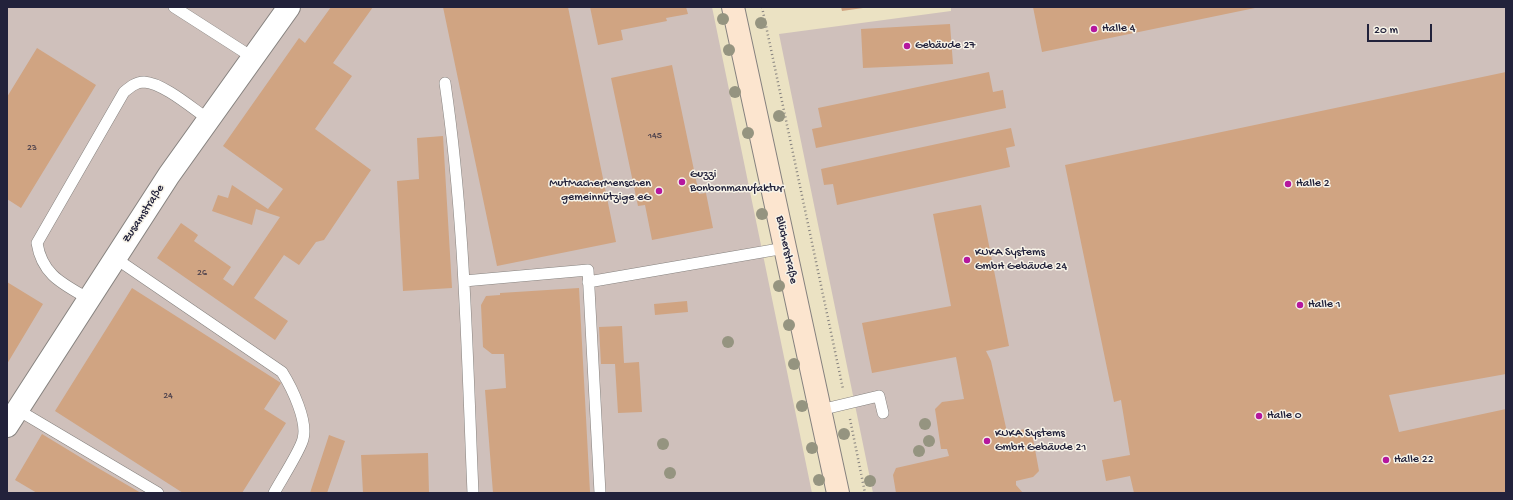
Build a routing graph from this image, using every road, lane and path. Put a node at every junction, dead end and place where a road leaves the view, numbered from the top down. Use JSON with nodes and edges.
{"nodes":[{"id":1,"x":174,"y":7,"type":"edge"},
{"id":2,"x":289,"y":7,"type":"edge"},
{"id":3,"x":733,"y":7,"type":"edge"},
{"id":4,"x":762,"y":7,"type":"edge"},
{"id":5,"x":252,"y":57,"type":"junction"},
{"id":6,"x":445,"y":83,"type":"dead end"},
{"id":7,"x":208,"y":119,"type":"junction"},
{"id":8,"x":785,"y":248,"type":"junction"},
{"id":9,"x":115,"y":258,"type":"junction"},
{"id":10,"x":464,"y":281,"type":"junction"},
{"id":11,"x":588,"y":282,"type":"junction"},
{"id":12,"x":89,"y":299,"type":"junction"},
{"id":13,"x":846,"y":404,"type":"junction"},
{"id":14,"x":820,"y":410,"type":"junction"},
{"id":15,"x":883,"y":413,"type":"dead end"},
{"id":16,"x":12,"y":418,"type":"edge"},
{"id":17,"x":158,"y":493,"type":"edge"},
{"id":18,"x":274,"y":493,"type":"edge"},
{"id":19,"x":473,"y":493,"type":"edge"},
{"id":20,"x":600,"y":493,"type":"edge"},
{"id":21,"x":838,"y":493,"type":"edge"},
{"id":22,"x":865,"y":493,"type":"edge"}],
"edges":[{"from":1,"to":5,"type":"lane"},
{"from":2,"to":5,"type":"street","name":"Zusamstraße"},
{"from":3,"to":8,"type":"main road","name":"Blücherstraße"},
{"from":4,"to":13,"type":"path"},
{"from":5,"to":7,"type":"street","name":"Zusamstraße"},
{"from":6,"to":10,"type":"lane"},
{"from":7,"to":9,"type":"street","name":"Zusamstraße"},
{"from":7,"to":12,"type":"lane"},
{"from":8,"to":11,"type":"lane"},
{"from":8,"to":14,"type":"main road","name":"Blücherstraße"},
{"from":9,"to":12,"type":"street","name":"Zusamstraße"},
{"from":9,"to":18,"type":"lane"},
{"from":10,"to":11,"type":"lane"},
{"from":10,"to":19,"type":"lane"},
{"from":11,"to":20,"type":"lane"},
{"from":12,"to":16,"type":"street","name":"Zusamstraße"},
{"from":13,"to":14,"type":"lane"},
{"from":13,"to":15,"type":"lane"},
{"from":13,"to":22,"type":"path"},
{"from":14,"to":21,"type":"main road","name":"Blücherstraße"},
{"from":16,"to":17,"type":"lane"}]}
